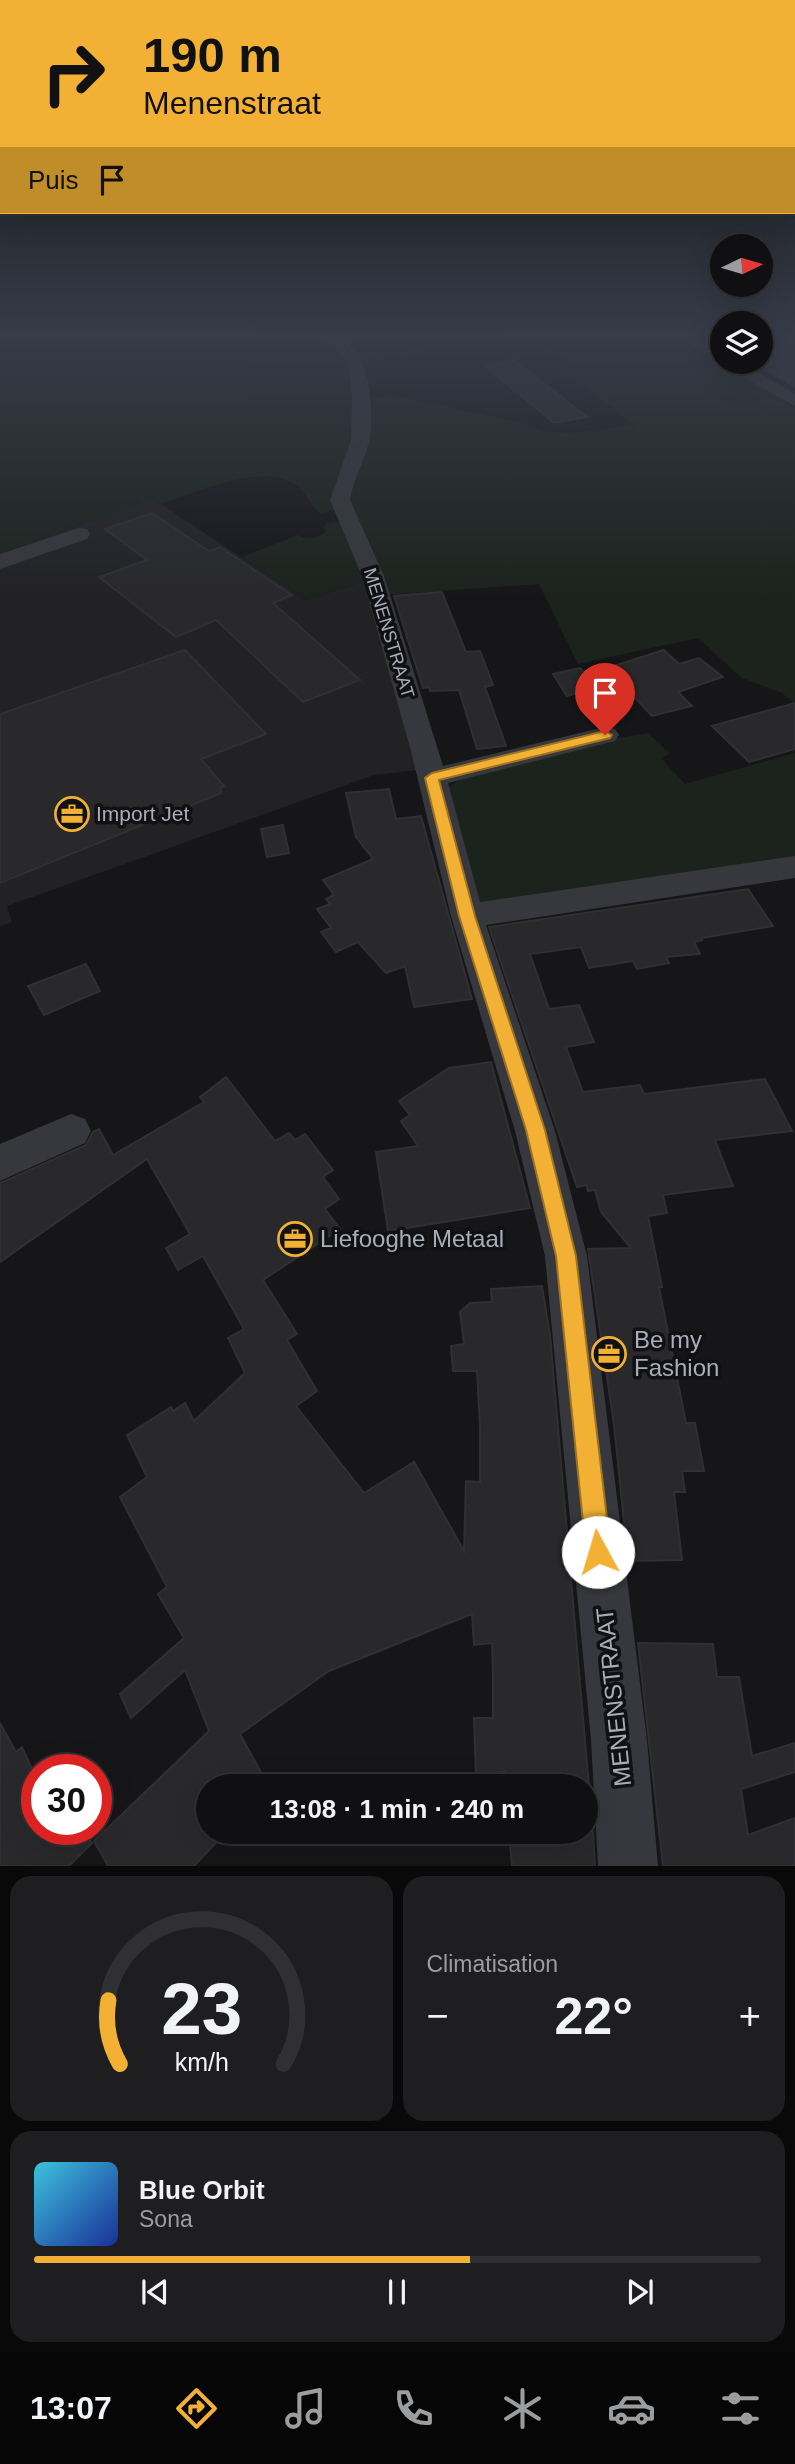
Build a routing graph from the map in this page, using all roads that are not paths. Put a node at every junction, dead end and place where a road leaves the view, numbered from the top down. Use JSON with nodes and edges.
{"nodes":[{"id":1,"x":360,"y":425,"type":"edge"},
{"id":2,"x":79,"y":534,"type":"dead end"},
{"id":3,"x":0,"y":562,"type":"edge"},
{"id":4,"x":605,"y":735,"type":"dead end"},
{"id":5,"x":432,"y":778,"type":"junction"},
{"id":6,"x":795,"y":867,"type":"edge"},
{"id":7,"x":467,"y":916,"type":"junction"},
{"id":8,"x":71,"y":1131,"type":"dead end"},
{"id":9,"x":0,"y":1163,"type":"edge"},
{"id":10,"x":628,"y":1866,"type":"edge"}],
"edges":[{"from":1,"to":5,"type":"street","name":"MENENSTRAAT"},
{"from":2,"to":3,"type":"street"},
{"from":4,"to":5,"type":"street"},
{"from":5,"to":7,"type":"street","name":"MENENSTRAAT"},
{"from":6,"to":7,"type":"street"},
{"from":7,"to":10,"type":"street","name":"MENENSTRAAT"},
{"from":8,"to":9,"type":"street"}]}
